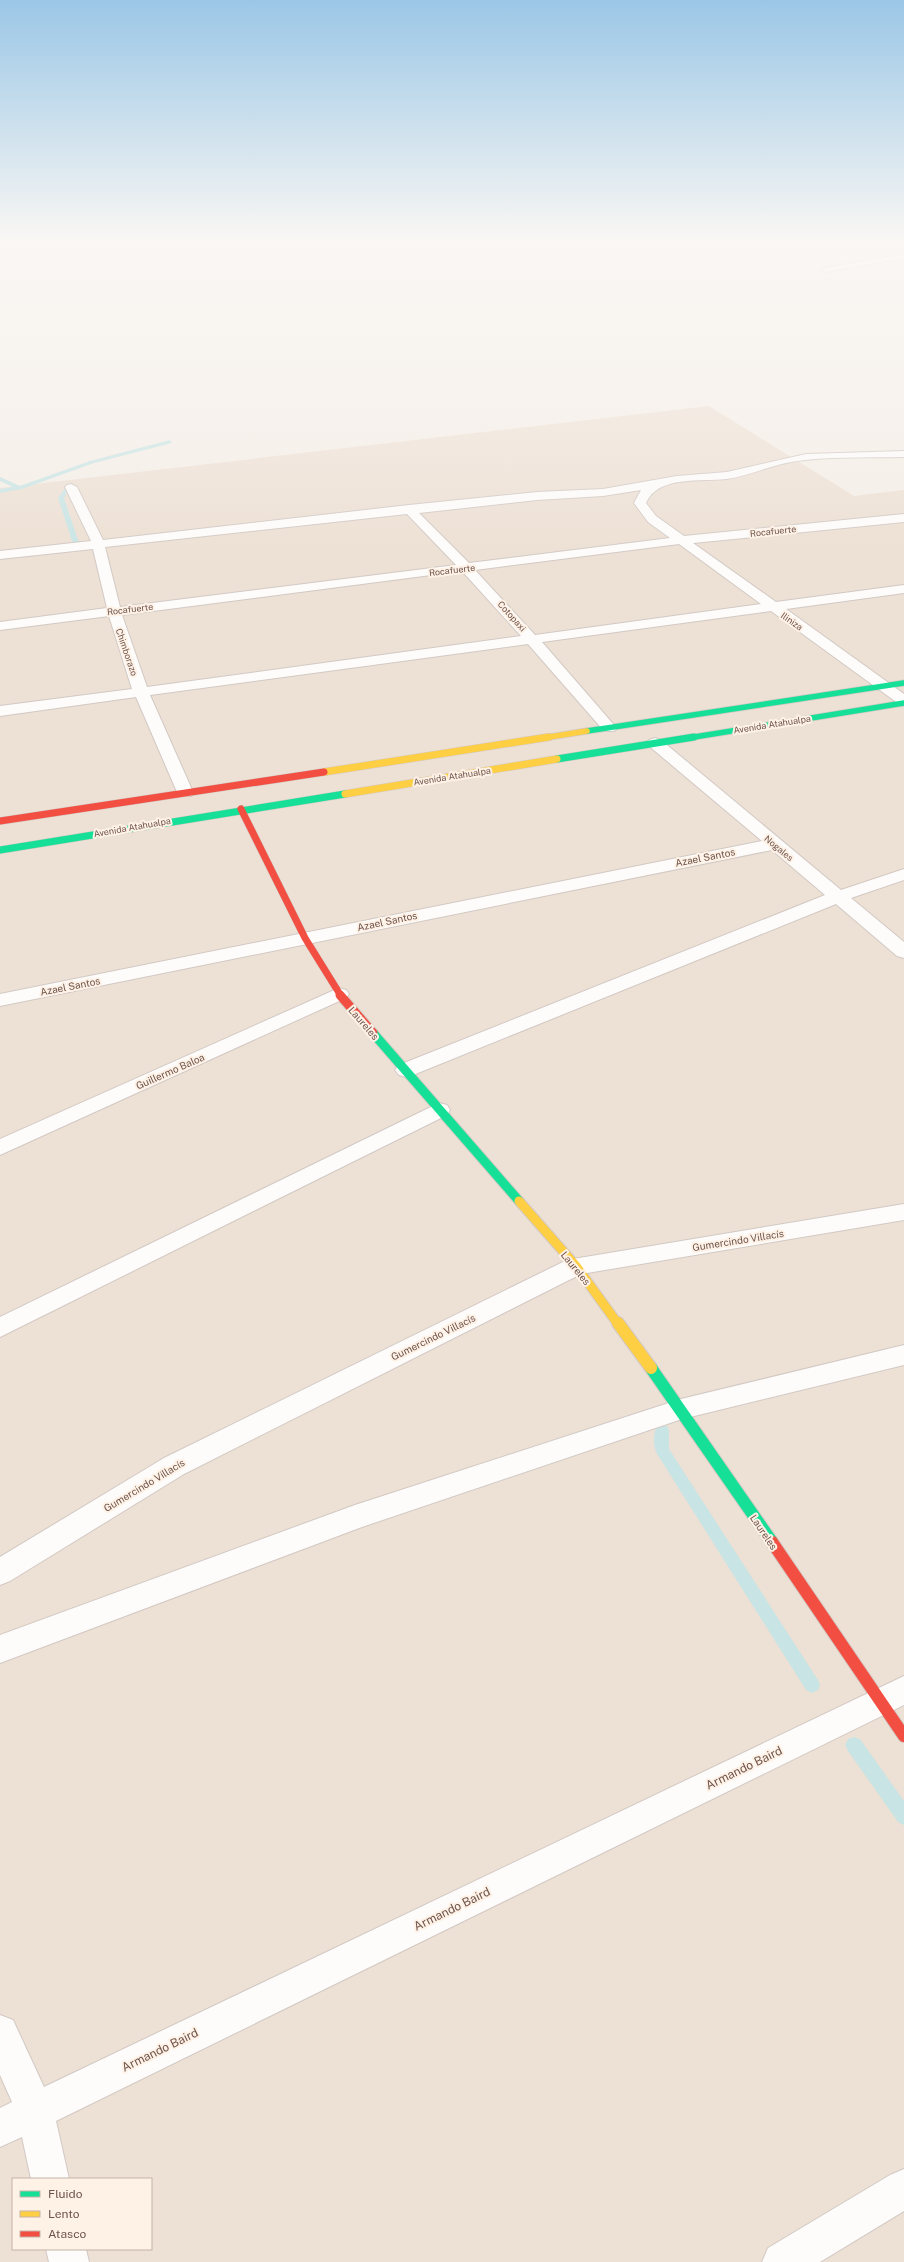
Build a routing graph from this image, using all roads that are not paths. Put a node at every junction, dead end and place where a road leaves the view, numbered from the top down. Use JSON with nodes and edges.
{"nodes":[{"id":1,"x":904,"y":454,"type":"edge"},
{"id":2,"x":667,"y":481,"type":"junction"},
{"id":3,"x":71,"y":487,"type":"dead end"},
{"id":4,"x":409,"y":509,"type":"junction"},
{"id":5,"x":904,"y":518,"type":"edge"},
{"id":6,"x":681,"y":540,"type":"junction"},
{"id":7,"x":98,"y":543,"type":"junction"},
{"id":8,"x":0,"y":555,"type":"edge"},
{"id":9,"x":468,"y":568,"type":"junction"},
{"id":10,"x":904,"y":589,"type":"edge"},
{"id":11,"x":773,"y":607,"type":"junction"},
{"id":12,"x":114,"y":611,"type":"junction"},
{"id":13,"x":0,"y":626,"type":"edge"},
{"id":14,"x":532,"y":638,"type":"junction"},
{"id":15,"x":904,"y":683,"type":"edge"},
{"id":16,"x":885,"y":686,"type":"junction"},
{"id":17,"x":141,"y":692,"type":"junction"},
{"id":18,"x":904,"y":702,"type":"edge"},
{"id":19,"x":0,"y":711,"type":"edge"},
{"id":20,"x":609,"y":728,"type":"junction"},
{"id":21,"x":655,"y":743,"type":"junction"},
{"id":22,"x":185,"y":792,"type":"junction"},
{"id":23,"x":241,"y":809,"type":"junction"},
{"id":24,"x":0,"y":820,"type":"edge"},
{"id":25,"x":774,"y":844,"type":"junction"},
{"id":26,"x":0,"y":850,"type":"edge"},
{"id":27,"x":904,"y":874,"type":"edge"},
{"id":28,"x":837,"y":897,"type":"junction"},
{"id":29,"x":305,"y":938,"type":"junction"},
{"id":30,"x":904,"y":952,"type":"edge"},
{"id":31,"x":339,"y":994,"type":"junction"},
{"id":32,"x":0,"y":1000,"type":"edge"},
{"id":33,"x":406,"y":1070,"type":"junction"},
{"id":34,"x":440,"y":1110,"type":"junction"},
{"id":35,"x":0,"y":1148,"type":"edge"},
{"id":36,"x":904,"y":1212,"type":"edge"},
{"id":37,"x":576,"y":1266,"type":"junction"},
{"id":38,"x":0,"y":1328,"type":"edge"},
{"id":39,"x":904,"y":1355,"type":"edge"},
{"id":40,"x":680,"y":1409,"type":"junction"},
{"id":41,"x":0,"y":1572,"type":"edge"},
{"id":42,"x":0,"y":1649,"type":"edge"},
{"id":43,"x":892,"y":1696,"type":"edge"},
{"id":44,"x":904,"y":1736,"type":"edge"},
{"id":45,"x":0,"y":2034,"type":"edge"},
{"id":46,"x":35,"y":2110,"type":"junction"},
{"id":47,"x":0,"y":2128,"type":"edge"},
{"id":48,"x":50,"y":2178,"type":"edge"},
{"id":49,"x":904,"y":2189,"type":"edge"},
{"id":50,"x":66,"y":2250,"type":"edge"},
{"id":51,"x":68,"y":2262,"type":"edge"},
{"id":52,"x":782,"y":2262,"type":"edge"}],
"edges":[{"from":1,"to":2,"type":"street"},
{"from":2,"to":4,"type":"street"},
{"from":2,"to":6,"type":"street","name":"Iliniza"},
{"from":3,"to":7,"type":"street","name":"Chimborazo"},
{"from":4,"to":7,"type":"street"},
{"from":4,"to":9,"type":"street","name":"Cotopaxi"},
{"from":5,"to":6,"type":"street","name":"Rocafuerte"},
{"from":6,"to":9,"type":"street","name":"Rocafuerte"},
{"from":6,"to":11,"type":"street","name":"Iliniza"},
{"from":7,"to":8,"type":"street"},
{"from":7,"to":12,"type":"street","name":"Chimborazo"},
{"from":9,"to":12,"type":"street","name":"Rocafuerte"},
{"from":9,"to":14,"type":"street","name":"Cotopaxi"},
{"from":10,"to":11,"type":"street"},
{"from":11,"to":14,"type":"street"},
{"from":11,"to":16,"type":"street","name":"Iliniza"},
{"from":12,"to":13,"type":"street","name":"Rocafuerte"},
{"from":12,"to":17,"type":"street","name":"Chimborazo"},
{"from":14,"to":17,"type":"street"},
{"from":14,"to":20,"type":"street","name":"Cotopaxi"},
{"from":15,"to":16,"type":"main road"},
{"from":16,"to":18,"type":"street","name":"Iliniza"},
{"from":16,"to":20,"type":"main road"},
{"from":17,"to":19,"type":"street"},
{"from":17,"to":22,"type":"street","name":"Chimborazo"},
{"from":18,"to":21,"type":"main road","name":"Avenida Atahualpa"},
{"from":20,"to":22,"type":"main road"},
{"from":21,"to":23,"type":"main road","name":"Avenida Atahualpa"},
{"from":21,"to":25,"type":"street","name":"Nogales"},
{"from":22,"to":24,"type":"main road"},
{"from":23,"to":26,"type":"main road","name":"Avenida Atahualpa"},
{"from":23,"to":29,"type":"main road","name":"Laureles"},
{"from":25,"to":28,"type":"street","name":"Nogales"},
{"from":25,"to":29,"type":"street","name":"Azael Santos"},
{"from":27,"to":28,"type":"street"},
{"from":28,"to":30,"type":"street","name":"Nogales"},
{"from":28,"to":33,"type":"street"},
{"from":29,"to":31,"type":"main road","name":"Laureles"},
{"from":29,"to":32,"type":"street","name":"Azael Santos"},
{"from":31,"to":33,"type":"main road","name":"Laureles"},
{"from":31,"to":35,"type":"street","name":"Guillermo Baloa"},
{"from":33,"to":34,"type":"main road","name":"Laureles"},
{"from":34,"to":37,"type":"main road","name":"Laureles"},
{"from":34,"to":38,"type":"street"},
{"from":36,"to":37,"type":"street","name":"Gumercindo Villacís"},
{"from":37,"to":40,"type":"main road","name":"Laureles"},
{"from":37,"to":41,"type":"street","name":"Gumercindo Villacís"},
{"from":39,"to":40,"type":"street"},
{"from":40,"to":42,"type":"street"},
{"from":40,"to":43,"type":"main road","name":"Laureles"},
{"from":43,"to":44,"type":"main road","name":"Laureles"},
{"from":43,"to":46,"type":"street","name":"Armando Baird"},
{"from":45,"to":46,"type":"street"},
{"from":46,"to":47,"type":"street","name":"Armando Baird"},
{"from":46,"to":48,"type":"street"},
{"from":49,"to":52,"type":"street"},
{"from":50,"to":51,"type":"street"}]}
